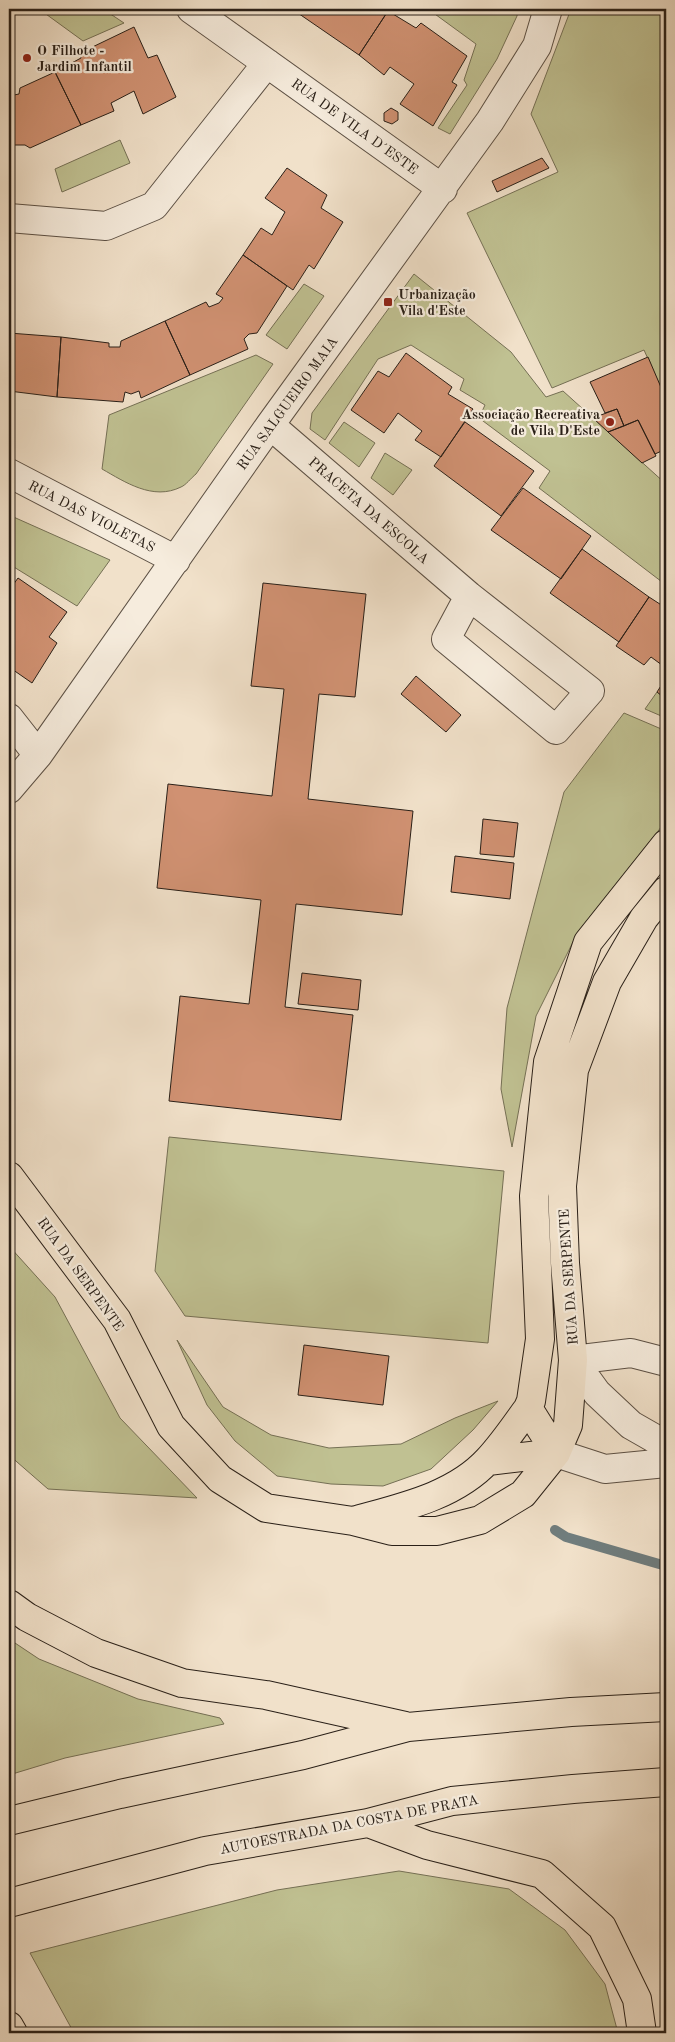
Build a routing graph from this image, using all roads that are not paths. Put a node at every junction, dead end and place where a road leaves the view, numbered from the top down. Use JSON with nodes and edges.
{"nodes":[{"id":1,"x":191,"y":9,"type":"edge"},
{"id":2,"x":548,"y":9,"type":"edge"},
{"id":3,"x":267,"y":62,"type":"junction"},
{"id":4,"x":443,"y":189,"type":"junction"},
{"id":5,"x":9,"y":218,"type":"edge"},
{"id":6,"x":270,"y":425,"type":"junction"},
{"id":7,"x":9,"y":473,"type":"edge"},
{"id":8,"x":176,"y":560,"type":"junction"},
{"id":9,"x":469,"y":596,"type":"junction"},
{"id":10,"x":9,"y":718,"type":"edge"},
{"id":11,"x":38,"y":755,"type":"junction"},
{"id":12,"x":9,"y":789,"type":"edge"},
{"id":13,"x":666,"y":844,"type":"edge"},
{"id":14,"x":666,"y":890,"type":"edge"},
{"id":15,"x":9,"y":1176,"type":"edge"},
{"id":16,"x":573,"y":1360,"type":"junction"},
{"id":17,"x":666,"y":1362,"type":"edge"},
{"id":18,"x":528,"y":1408,"type":"junction"},
{"id":19,"x":666,"y":1445,"type":"edge"},
{"id":20,"x":556,"y":1454,"type":"junction"},
{"id":21,"x":488,"y":1462,"type":"junction"},
{"id":22,"x":666,"y":1463,"type":"edge"},
{"id":23,"x":353,"y":1521,"type":"junction"},
{"id":24,"x":9,"y":1604,"type":"edge"},
{"id":25,"x":666,"y":1707,"type":"edge"},
{"id":26,"x":408,"y":1727,"type":"junction"},
{"id":27,"x":666,"y":1782,"type":"edge"},
{"id":28,"x":9,"y":1821,"type":"edge"},
{"id":29,"x":368,"y":1823,"type":"junction"},
{"id":30,"x":9,"y":1903,"type":"edge"},
{"id":31,"x":9,"y":2026,"type":"edge"},
{"id":32,"x":13,"y":2033,"type":"edge"},
{"id":33,"x":642,"y":2033,"type":"edge"}],
"edges":[{"from":1,"to":3,"type":"street"},
{"from":2,"to":4,"type":"street","name":"RUA SALGUEIRO MAIA"},
{"from":3,"to":4,"type":"street","name":"RUA DE VILA D´ESTE"},
{"from":3,"to":5,"type":"street"},
{"from":4,"to":6,"type":"street","name":"RUA SALGUEIRO MAIA"},
{"from":6,"to":8,"type":"street","name":"RUA SALGUEIRO MAIA"},
{"from":6,"to":9,"type":"street","name":"PRACETA DA ESCOLA"},
{"from":7,"to":8,"type":"street","name":"RUA DAS VIOLETAS"},
{"from":8,"to":11,"type":"street","name":"RUA SALGUEIRO MAIA"},
{"from":9,"to":9,"type":"street","name":"PRACETA DA ESCOLA"},
{"from":10,"to":11,"type":"street"},
{"from":11,"to":12,"type":"street","name":"RUA SALGUEIRO MAIA"},
{"from":13,"to":18,"type":"main road","name":"RUA DA SERPENTE"},
{"from":14,"to":16,"type":"main road","name":"RUA DA SERPENTE"},
{"from":15,"to":23,"type":"main road","name":"RUA DA SERPENTE"},
{"from":16,"to":17,"type":"street"},
{"from":16,"to":19,"type":"street"},
{"from":16,"to":20,"type":"main road","name":"RUA DA SERPENTE"},
{"from":18,"to":20,"type":"main road"},
{"from":18,"to":21,"type":"main road","name":"RUA DA SERPENTE"},
{"from":20,"to":21,"type":"main road"},
{"from":20,"to":22,"type":"street"},
{"from":20,"to":23,"type":"main road","name":"RUA DA SERPENTE"},
{"from":21,"to":23,"type":"main road","name":"RUA DA SERPENTE"},
{"from":24,"to":26,"type":"main road"},
{"from":25,"to":26,"type":"main road"},
{"from":26,"to":28,"type":"main road"},
{"from":27,"to":29,"type":"main road","name":"AUTOESTRADA DA COSTA DE PRATA"},
{"from":29,"to":30,"type":"main road","name":"AUTOESTRADA DA COSTA DE PRATA"},
{"from":29,"to":33,"type":"main road"},
{"from":31,"to":32,"type":"main road"}]}
